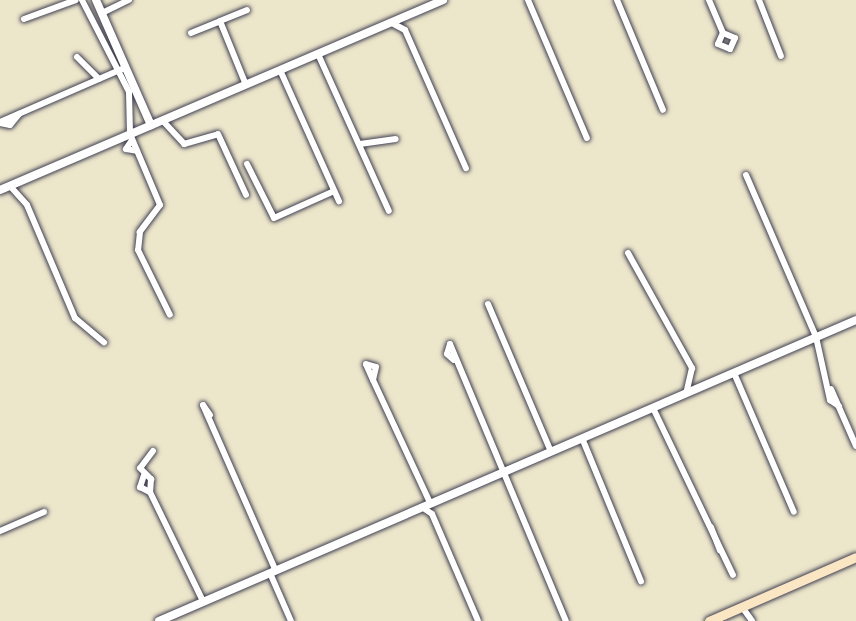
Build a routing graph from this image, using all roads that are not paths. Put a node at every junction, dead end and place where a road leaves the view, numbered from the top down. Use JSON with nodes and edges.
{"nodes":[{"id":1,"x":76,"y":0,"type":"edge"},
{"id":2,"x":82,"y":0,"type":"edge"},
{"id":3,"x":96,"y":0,"type":"edge"},
{"id":4,"x":129,"y":0,"type":"edge"},
{"id":5,"x":443,"y":0,"type":"edge"},
{"id":6,"x":528,"y":0,"type":"edge"},
{"id":7,"x":617,"y":0,"type":"edge"},
{"id":8,"x":709,"y":0,"type":"edge"},
{"id":9,"x":759,"y":0,"type":"edge"},
{"id":10,"x":247,"y":10,"type":"dead end"},
{"id":11,"x":102,"y":13,"type":"junction"},
{"id":12,"x":408,"y":15,"type":"junction"},
{"id":13,"x":24,"y":19,"type":"dead end"},
{"id":14,"x":220,"y":21,"type":"junction"},
{"id":15,"x":390,"y":22,"type":"junction"},
{"id":16,"x":405,"y":30,"type":"junction"},
{"id":17,"x":191,"y":33,"type":"dead end"},
{"id":18,"x":723,"y":33,"type":"dead end"},
{"id":19,"x":328,"y":50,"type":"junction"},
{"id":20,"x":318,"y":54,"type":"junction"},
{"id":21,"x":781,"y":56,"type":"dead end"},
{"id":22,"x":77,"y":57,"type":"dead end"},
{"id":23,"x":327,"y":63,"type":"junction"},
{"id":24,"x":122,"y":70,"type":"junction"},
{"id":25,"x":280,"y":70,"type":"junction"},
{"id":26,"x":99,"y":79,"type":"junction"},
{"id":27,"x":246,"y":85,"type":"junction"},
{"id":28,"x":663,"y":110,"type":"dead end"},
{"id":29,"x":162,"y":120,"type":"junction"},
{"id":30,"x":0,"y":122,"type":"edge"},
{"id":31,"x":151,"y":125,"type":"junction"},
{"id":32,"x":131,"y":137,"type":"junction"},
{"id":33,"x":587,"y":138,"type":"dead end"},
{"id":34,"x":396,"y":139,"type":"dead end"},
{"id":35,"x":360,"y":144,"type":"junction"},
{"id":36,"x":247,"y":164,"type":"dead end"},
{"id":37,"x":466,"y":168,"type":"dead end"},
{"id":38,"x":746,"y":175,"type":"dead end"},
{"id":39,"x":24,"y":180,"type":"junction"},
{"id":40,"x":10,"y":186,"type":"junction"},
{"id":41,"x":0,"y":190,"type":"edge"},
{"id":42,"x":334,"y":191,"type":"junction"},
{"id":43,"x":22,"y":195,"type":"junction"},
{"id":44,"x":246,"y":195,"type":"dead end"},
{"id":45,"x":339,"y":201,"type":"dead end"},
{"id":46,"x":389,"y":211,"type":"dead end"},
{"id":47,"x":628,"y":253,"type":"dead end"},
{"id":48,"x":488,"y":304,"type":"dead end"},
{"id":49,"x":170,"y":315,"type":"dead end"},
{"id":50,"x":856,"y":320,"type":"edge"},
{"id":51,"x":816,"y":337,"type":"junction"},
{"id":52,"x":104,"y":342,"type":"dead end"},
{"id":53,"x":801,"y":344,"type":"junction"},
{"id":54,"x":817,"y":355,"type":"junction"},
{"id":55,"x":454,"y":360,"type":"dead end"},
{"id":56,"x":734,"y":373,"type":"junction"},
{"id":57,"x":692,"y":376,"type":"junction"},
{"id":58,"x":373,"y":380,"type":"dead end"},
{"id":59,"x":702,"y":386,"type":"junction"},
{"id":60,"x":686,"y":393,"type":"junction"},
{"id":61,"x":663,"y":404,"type":"junction"},
{"id":62,"x":653,"y":408,"type":"junction"},
{"id":63,"x":210,"y":415,"type":"dead end"},
{"id":64,"x":662,"y":418,"type":"junction"},
{"id":65,"x":582,"y":438,"type":"junction"},
{"id":66,"x":856,"y":446,"type":"edge"},
{"id":67,"x":153,"y":451,"type":"dead end"},
{"id":68,"x":551,"y":452,"type":"junction"},
{"id":69,"x":507,"y":470,"type":"junction"},
{"id":70,"x":429,"y":504,"type":"junction"},
{"id":71,"x":44,"y":512,"type":"dead end"},
{"id":72,"x":794,"y":512,"type":"dead end"},
{"id":73,"x":432,"y":514,"type":"junction"},
{"id":74,"x":0,"y":531,"type":"edge"},
{"id":75,"x":856,"y":557,"type":"edge"},
{"id":76,"x":273,"y":572,"type":"junction"},
{"id":77,"x":733,"y":575,"type":"dead end"},
{"id":78,"x":641,"y":581,"type":"dead end"},
{"id":79,"x":195,"y":594,"type":"junction"},
{"id":80,"x":203,"y":601,"type":"junction"},
{"id":81,"x":193,"y":605,"type":"junction"},
{"id":82,"x":742,"y":607,"type":"junction"},
{"id":83,"x":176,"y":617,"type":"edge"},
{"id":84,"x":162,"y":621,"type":"edge"},
{"id":85,"x":291,"y":621,"type":"edge"},
{"id":86,"x":478,"y":621,"type":"edge"},
{"id":87,"x":566,"y":621,"type":"edge"},
{"id":88,"x":709,"y":621,"type":"edge"},
{"id":89,"x":752,"y":621,"type":"edge"}],
"edges":[{"from":1,"to":13,"type":"street"},
{"from":2,"to":24,"type":"street"},
{"from":3,"to":11,"type":"street"},
{"from":4,"to":11,"type":"street"},
{"from":5,"to":12,"type":"street"},
{"from":6,"to":33,"type":"street"},
{"from":7,"to":28,"type":"street"},
{"from":8,"to":18,"type":"street"},
{"from":9,"to":21,"type":"street"},
{"from":10,"to":14,"type":"street"},
{"from":11,"to":24,"type":"street"},
{"from":12,"to":15,"type":"street"},
{"from":12,"to":16,"type":"street"},
{"from":14,"to":17,"type":"street"},
{"from":14,"to":27,"type":"street"},
{"from":15,"to":16,"type":"street"},
{"from":15,"to":19,"type":"street"},
{"from":16,"to":37,"type":"street"},
{"from":19,"to":20,"type":"street"},
{"from":19,"to":23,"type":"street"},
{"from":20,"to":23,"type":"street"},
{"from":20,"to":25,"type":"street"},
{"from":22,"to":26,"type":"street"},
{"from":23,"to":35,"type":"street"},
{"from":24,"to":26,"type":"street"},
{"from":24,"to":31,"type":"street"},
{"from":24,"to":32,"type":"street"},
{"from":25,"to":27,"type":"street"},
{"from":25,"to":42,"type":"street"},
{"from":26,"to":30,"type":"street"},
{"from":27,"to":29,"type":"street"},
{"from":29,"to":31,"type":"street"},
{"from":29,"to":44,"type":"street"},
{"from":31,"to":32,"type":"street"},
{"from":32,"to":39,"type":"street"},
{"from":32,"to":49,"type":"street"},
{"from":34,"to":35,"type":"street"},
{"from":35,"to":46,"type":"street"},
{"from":36,"to":42,"type":"street"},
{"from":38,"to":51,"type":"street"},
{"from":39,"to":40,"type":"street"},
{"from":39,"to":43,"type":"street"},
{"from":40,"to":41,"type":"street"},
{"from":40,"to":43,"type":"street"},
{"from":42,"to":45,"type":"street"},
{"from":43,"to":52,"type":"street"},
{"from":47,"to":57,"type":"street"},
{"from":48,"to":68,"type":"street"},
{"from":50,"to":51,"type":"street"},
{"from":51,"to":53,"type":"street"},
{"from":51,"to":54,"type":"street"},
{"from":53,"to":54,"type":"street"},
{"from":53,"to":56,"type":"street"},
{"from":54,"to":66,"type":"street"},
{"from":55,"to":69,"type":"street"},
{"from":56,"to":59,"type":"street"},
{"from":56,"to":72,"type":"street"},
{"from":57,"to":59,"type":"street"},
{"from":57,"to":60,"type":"street"},
{"from":58,"to":70,"type":"street"},
{"from":59,"to":60,"type":"street"},
{"from":60,"to":61,"type":"street"},
{"from":61,"to":62,"type":"street"},
{"from":61,"to":64,"type":"street"},
{"from":62,"to":64,"type":"street"},
{"from":62,"to":65,"type":"street"},
{"from":63,"to":76,"type":"street"},
{"from":64,"to":77,"type":"street"},
{"from":65,"to":68,"type":"street"},
{"from":65,"to":78,"type":"street"},
{"from":67,"to":79,"type":"street"},
{"from":68,"to":69,"type":"street"},
{"from":69,"to":70,"type":"street"},
{"from":69,"to":87,"type":"street"},
{"from":70,"to":73,"type":"street"},
{"from":70,"to":73,"type":"street"},
{"from":70,"to":76,"type":"street"},
{"from":71,"to":74,"type":"street"},
{"from":73,"to":86,"type":"street"},
{"from":75,"to":82,"type":"main road"},
{"from":76,"to":80,"type":"street"},
{"from":76,"to":85,"type":"street"},
{"from":79,"to":80,"type":"street"},
{"from":79,"to":81,"type":"street"},
{"from":80,"to":81,"type":"street"},
{"from":81,"to":83,"type":"street"},
{"from":82,"to":88,"type":"main road"},
{"from":82,"to":89,"type":"street"},
{"from":83,"to":84,"type":"street"}]}
